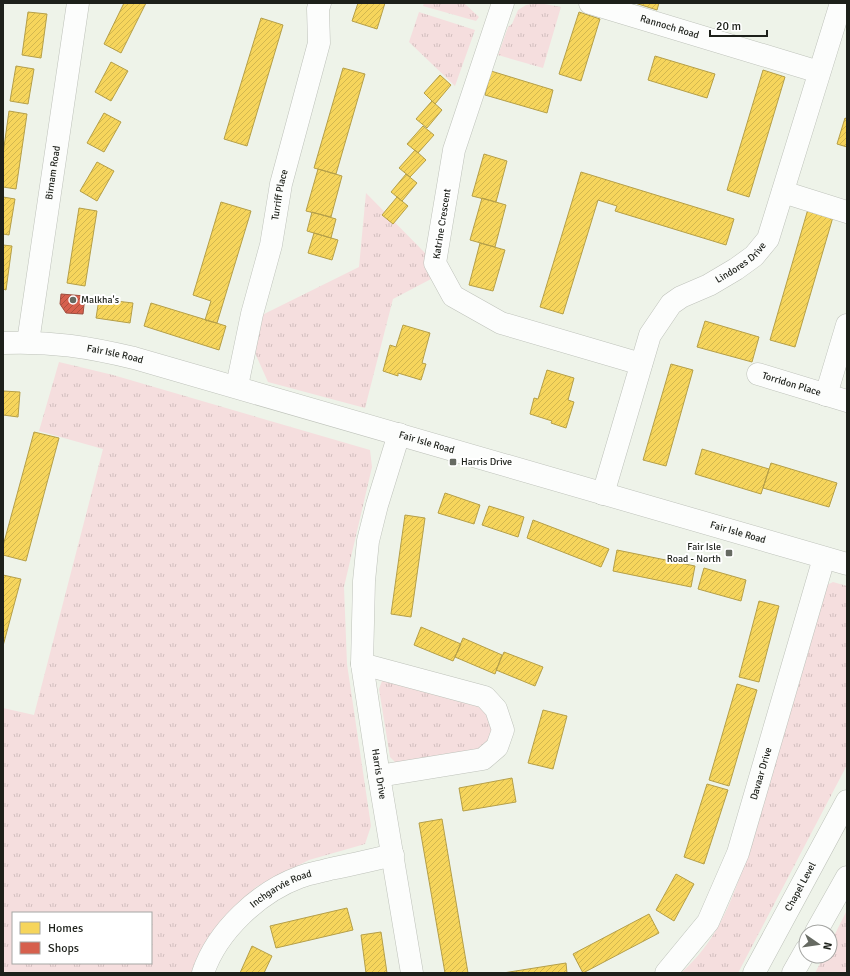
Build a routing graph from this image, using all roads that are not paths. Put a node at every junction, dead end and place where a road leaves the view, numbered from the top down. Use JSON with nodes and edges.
{"nodes":[{"id":1,"x":78,"y":3,"type":"edge"},
{"id":2,"x":320,"y":3,"type":"edge"},
{"id":3,"x":503,"y":3,"type":"edge"},
{"id":4,"x":590,"y":3,"type":"edge"},
{"id":5,"x":841,"y":3,"type":"edge"},
{"id":6,"x":819,"y":72,"type":"junction"},
{"id":7,"x":783,"y":192,"type":"junction"},
{"id":8,"x":847,"y":212,"type":"edge"},
{"id":9,"x":847,"y":325,"type":"edge"},
{"id":10,"x":28,"y":342,"type":"junction"},
{"id":11,"x":3,"y":343,"type":"edge"},
{"id":12,"x":641,"y":364,"type":"junction"},
{"id":13,"x":758,"y":374,"type":"dead end"},
{"id":14,"x":237,"y":386,"type":"junction"},
{"id":15,"x":826,"y":395,"type":"junction"},
{"id":16,"x":847,"y":401,"type":"edge"},
{"id":17,"x":399,"y":434,"type":"junction"},
{"id":18,"x":603,"y":494,"type":"junction"},
{"id":19,"x":824,"y":558,"type":"junction"},
{"id":20,"x":847,"y":564,"type":"edge"},
{"id":21,"x":362,"y":664,"type":"junction"},
{"id":22,"x":379,"y":776,"type":"junction"},
{"id":23,"x":847,"y":801,"type":"edge"},
{"id":24,"x":393,"y":855,"type":"junction"},
{"id":25,"x":847,"y":877,"type":"edge"},
{"id":26,"x":821,"y":924,"type":"edge"},
{"id":27,"x":798,"y":964,"type":"edge"},
{"id":28,"x":203,"y":973,"type":"edge"},
{"id":29,"x":412,"y":973,"type":"edge"},
{"id":30,"x":666,"y":973,"type":"edge"},
{"id":31,"x":754,"y":973,"type":"edge"},
{"id":32,"x":793,"y":973,"type":"edge"}],
"edges":[{"from":1,"to":10,"type":"street","name":"Birnam Road"},
{"from":2,"to":14,"type":"street","name":"Turriff Place"},
{"from":3,"to":12,"type":"street","name":"Katrine Crescent"},
{"from":4,"to":6,"type":"street","name":"Rannoch Road"},
{"from":5,"to":6,"type":"street","name":"Lindores Drive"},
{"from":6,"to":7,"type":"street","name":"Lindores Drive"},
{"from":7,"to":8,"type":"street"},
{"from":7,"to":12,"type":"street","name":"Lindores Drive"},
{"from":9,"to":15,"type":"street","name":"Torridon Place"},
{"from":10,"to":11,"type":"street","name":"Fair Isle Road"},
{"from":10,"to":14,"type":"street","name":"Fair Isle Road"},
{"from":12,"to":18,"type":"street","name":"Lindores Drive"},
{"from":13,"to":15,"type":"street","name":"Torridon Place"},
{"from":14,"to":17,"type":"street","name":"Fair Isle Road"},
{"from":15,"to":16,"type":"street","name":"Torridon Place"},
{"from":17,"to":18,"type":"street","name":"Fair Isle Road"},
{"from":17,"to":21,"type":"street","name":"Harris Drive"},
{"from":18,"to":19,"type":"street","name":"Fair Isle Road"},
{"from":19,"to":20,"type":"street","name":"Fair Isle Road"},
{"from":19,"to":30,"type":"street","name":"Davaar Drive"},
{"from":21,"to":22,"type":"street","name":"Harris Drive"},
{"from":21,"to":22,"type":"street"},
{"from":22,"to":24,"type":"street","name":"Harris Drive"},
{"from":23,"to":31,"type":"street","name":"Chapel Level"},
{"from":24,"to":28,"type":"street","name":"Inchgarvie Road"},
{"from":24,"to":29,"type":"street","name":"Harris Drive"},
{"from":25,"to":26,"type":"street"},
{"from":27,"to":32,"type":"street"}]}
